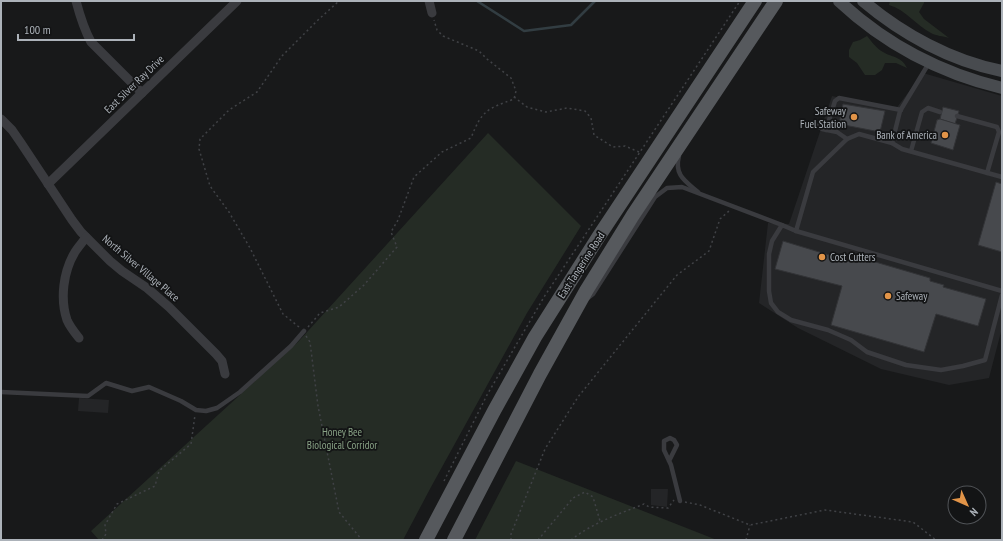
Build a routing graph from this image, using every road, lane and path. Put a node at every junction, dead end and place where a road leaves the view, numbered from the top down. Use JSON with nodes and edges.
{"nodes":[{"id":1,"x":76,"y":1,"type":"edge"},
{"id":2,"x":237,"y":1,"type":"edge"},
{"id":3,"x":339,"y":1,"type":"edge"},
{"id":4,"x":429,"y":1,"type":"edge"},
{"id":5,"x":755,"y":1,"type":"edge"},
{"id":6,"x":776,"y":1,"type":"edge"},
{"id":7,"x":839,"y":1,"type":"edge"},
{"id":8,"x":864,"y":1,"type":"edge"},
{"id":9,"x":432,"y":13,"type":"joint"},
{"id":10,"x":929,"y":62,"type":"junction"},
{"id":11,"x":1002,"y":71,"type":"edge"},
{"id":12,"x":1002,"y":88,"type":"edge"},
{"id":13,"x":142,"y":93,"type":"junction"},
{"id":14,"x":514,"y":97,"type":"junction"},
{"id":15,"x":901,"y":110,"type":"junction"},
{"id":16,"x":940,"y":112,"type":"dead end"},
{"id":17,"x":957,"y":116,"type":"dead end"},
{"id":18,"x":1,"y":119,"type":"edge"},
{"id":19,"x":813,"y":123,"type":"dead end"},
{"id":20,"x":826,"y":130,"type":"junction"},
{"id":21,"x":847,"y":139,"type":"junction"},
{"id":22,"x":682,"y":142,"type":"junction"},
{"id":23,"x":892,"y":143,"type":"junction"},
{"id":24,"x":911,"y":151,"type":"junction"},
{"id":25,"x":639,"y":152,"type":"dead end"},
{"id":26,"x":987,"y":173,"type":"junction"},
{"id":27,"x":1002,"y":177,"type":"edge"},
{"id":28,"x":48,"y":184,"type":"junction"},
{"id":29,"x":703,"y":195,"type":"junction"},
{"id":30,"x":734,"y":207,"type":"junction"},
{"id":31,"x":782,"y":225,"type":"junction"},
{"id":32,"x":796,"y":231,"type":"junction"},
{"id":33,"x":86,"y":237,"type":"junction"},
{"id":34,"x":1002,"y":291,"type":"edge"},
{"id":35,"x":1002,"y":295,"type":"edge"},
{"id":36,"x":580,"y":303,"type":"junction"},
{"id":37,"x":304,"y":331,"type":"junction"},
{"id":38,"x":79,"y":338,"type":"dead end"},
{"id":39,"x":225,"y":374,"type":"dead end"},
{"id":40,"x":1,"y":392,"type":"edge"},
{"id":41,"x":196,"y":410,"type":"junction"},
{"id":42,"x":669,"y":461,"type":"dead end"},
{"id":43,"x":680,"y":501,"type":"junction"},
{"id":44,"x":600,"y":522,"type":"junction"},
{"id":45,"x":750,"y":525,"type":"junction"},
{"id":46,"x":102,"y":540,"type":"edge"},
{"id":47,"x":362,"y":540,"type":"edge"},
{"id":48,"x":426,"y":540,"type":"edge"},
{"id":49,"x":454,"y":540,"type":"edge"},
{"id":50,"x":511,"y":540,"type":"edge"},
{"id":51,"x":538,"y":540,"type":"edge"},
{"id":52,"x":572,"y":540,"type":"edge"},
{"id":53,"x":746,"y":540,"type":"edge"},
{"id":54,"x":936,"y":540,"type":"edge"}],
"edges":[{"from":1,"to":13,"type":"street"},
{"from":2,"to":13,"type":"street","name":"East Silver Ray Drive"},
{"from":3,"to":37,"type":"path"},
{"from":4,"to":9,"type":"street"},
{"from":5,"to":48,"type":"main road","name":"East Tangerine Road"},
{"from":6,"to":22,"type":"main road","name":"East Tangerine Road"},
{"from":7,"to":10,"type":"main road"},
{"from":8,"to":11,"type":"main road"},
{"from":9,"to":14,"type":"path"},
{"from":10,"to":12,"type":"main road"},
{"from":10,"to":15,"type":"lane"},
{"from":13,"to":28,"type":"street","name":"East Silver Ray Drive"},
{"from":14,"to":25,"type":"path"},
{"from":14,"to":37,"type":"path"},
{"from":15,"to":20,"type":"lane"},
{"from":15,"to":23,"type":"lane"},
{"from":16,"to":24,"type":"lane"},
{"from":17,"to":26,"type":"lane"},
{"from":18,"to":28,"type":"street","name":"North Silver Village Place"},
{"from":19,"to":20,"type":"lane"},
{"from":20,"to":21,"type":"lane"},
{"from":21,"to":23,"type":"lane"},
{"from":21,"to":32,"type":"lane"},
{"from":22,"to":29,"type":"lane"},
{"from":22,"to":36,"type":"main road","name":"East Tangerine Road"},
{"from":23,"to":24,"type":"lane"},
{"from":24,"to":26,"type":"lane"},
{"from":26,"to":27,"type":"lane"},
{"from":28,"to":33,"type":"street","name":"North Silver Village Place"},
{"from":29,"to":30,"type":"lane"},
{"from":29,"to":36,"type":"lane"},
{"from":30,"to":31,"type":"lane"},
{"from":30,"to":50,"type":"path"},
{"from":31,"to":32,"type":"lane"},
{"from":31,"to":35,"type":"lane"},
{"from":32,"to":34,"type":"lane"},
{"from":33,"to":38,"type":"street"},
{"from":33,"to":39,"type":"street","name":"North Silver Village Place"},
{"from":36,"to":49,"type":"main road","name":"East Tangerine Road"},
{"from":37,"to":41,"type":"lane"},
{"from":37,"to":47,"type":"path"},
{"from":40,"to":41,"type":"lane"},
{"from":41,"to":46,"type":"path"},
{"from":42,"to":43,"type":"lane"},
{"from":43,"to":44,"type":"path"},
{"from":43,"to":45,"type":"path"},
{"from":44,"to":51,"type":"path"},
{"from":44,"to":52,"type":"path"},
{"from":45,"to":53,"type":"path"},
{"from":45,"to":54,"type":"path"}]}
